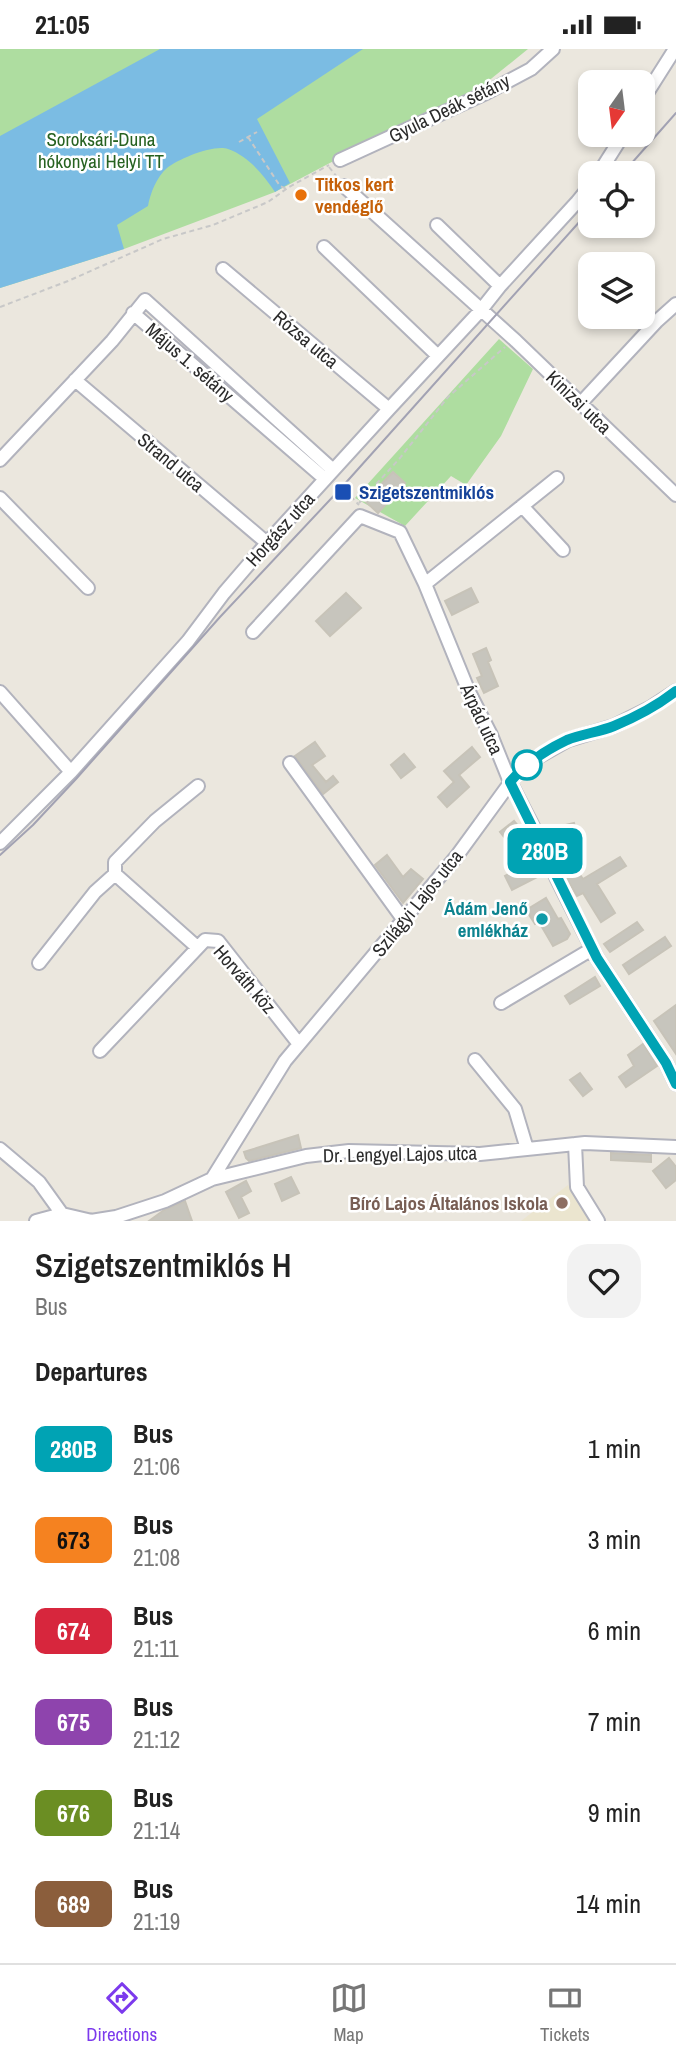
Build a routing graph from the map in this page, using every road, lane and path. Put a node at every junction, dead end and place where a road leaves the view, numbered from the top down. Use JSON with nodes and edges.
{"nodes":[{"id":1,"x":553,"y":49,"type":"edge"},
{"id":2,"x":675,"y":49,"type":"edge"},
{"id":3,"x":655,"y":81,"type":"edge"},
{"id":4,"x":257,"y":132,"type":"dead end"},
{"id":5,"x":248,"y":137,"type":"junction"},
{"id":6,"x":239,"y":142,"type":"dead end"},
{"id":7,"x":334,"y":163,"type":"junction"},
{"id":8,"x":344,"y":186,"type":"joint"},
{"id":9,"x":288,"y":188,"type":"junction"},
{"id":10,"x":578,"y":201,"type":"edge"},
{"id":11,"x":437,"y":225,"type":"dead end"},
{"id":12,"x":324,"y":247,"type":"dead end"},
{"id":13,"x":223,"y":269,"type":"dead end"},
{"id":14,"x":500,"y":286,"type":"junction"},
{"id":15,"x":676,"y":304,"type":"edge"},
{"id":16,"x":0,"y":307,"type":"edge"},
{"id":17,"x":481,"y":310,"type":"junction"},
{"id":18,"x":512,"y":339,"type":"junction"},
{"id":19,"x":438,"y":356,"type":"junction"},
{"id":20,"x":75,"y":380,"type":"junction"},
{"id":21,"x":580,"y":404,"type":"junction"},
{"id":22,"x":388,"y":408,"type":"junction"},
{"id":23,"x":0,"y":460,"type":"edge"},
{"id":24,"x":331,"y":477,"type":"junction"},
{"id":25,"x":557,"y":478,"type":"dead end"},
{"id":26,"x":350,"y":494,"type":"dead end"},
{"id":27,"x":676,"y":495,"type":"edge"},
{"id":28,"x":0,"y":498,"type":"edge"},
{"id":29,"x":522,"y":506,"type":"junction"},
{"id":30,"x":360,"y":510,"type":"junction"},
{"id":31,"x":267,"y":543,"type":"junction"},
{"id":32,"x":563,"y":550,"type":"dead end"},
{"id":33,"x":425,"y":584,"type":"junction"},
{"id":34,"x":88,"y":588,"type":"dead end"},
{"id":35,"x":253,"y":632,"type":"dead end"},
{"id":36,"x":676,"y":691,"type":"edge"},
{"id":37,"x":0,"y":692,"type":"edge"},
{"id":38,"x":290,"y":763,"type":"dead end"},
{"id":39,"x":71,"y":772,"type":"junction"},
{"id":40,"x":510,"y":782,"type":"junction"},
{"id":41,"x":198,"y":786,"type":"dead end"},
{"id":42,"x":0,"y":842,"type":"edge"},
{"id":43,"x":115,"y":874,"type":"junction"},
{"id":44,"x":403,"y":919,"type":"junction"},
{"id":45,"x":197,"y":947,"type":"junction"},
{"id":46,"x":592,"y":949,"type":"junction"},
{"id":47,"x":39,"y":963,"type":"dead end"},
{"id":48,"x":501,"y":1003,"type":"dead end"},
{"id":49,"x":299,"y":1044,"type":"junction"},
{"id":50,"x":100,"y":1051,"type":"dead end"},
{"id":51,"x":475,"y":1061,"type":"dead end"},
{"id":52,"x":676,"y":1084,"type":"edge"},
{"id":53,"x":575,"y":1144,"type":"junction"},
{"id":54,"x":676,"y":1147,"type":"edge"},
{"id":55,"x":0,"y":1149,"type":"edge"},
{"id":56,"x":527,"y":1149,"type":"junction"},
{"id":57,"x":228,"y":1155,"type":"junction"},
{"id":58,"x":245,"y":1171,"type":"junction"},
{"id":59,"x":212,"y":1179,"type":"junction"},
{"id":60,"x":62,"y":1214,"type":"junction"},
{"id":61,"x":36,"y":1221,"type":"edge"},
{"id":62,"x":92,"y":1221,"type":"edge"},
{"id":63,"x":598,"y":1221,"type":"edge"}],
"edges":[{"from":1,"to":7,"type":"street","name":"Gyula Deák sétány"},
{"from":2,"to":3,"type":"street"},
{"from":4,"to":5,"type":"path"},
{"from":5,"to":6,"type":"path"},
{"from":5,"to":9,"type":"path"},
{"from":7,"to":8,"type":"path"},
{"from":7,"to":9,"type":"path"},
{"from":8,"to":17,"type":"street","name":"Kinizsi utca"},
{"from":9,"to":16,"type":"path"},
{"from":10,"to":14,"type":"street","name":"Horgász utca"},
{"from":11,"to":14,"type":"street"},
{"from":12,"to":19,"type":"street"},
{"from":13,"to":22,"type":"street","name":"Rózsa utca"},
{"from":14,"to":17,"type":"street","name":"Horgász utca"},
{"from":15,"to":21,"type":"street"},
{"from":17,"to":18,"type":"street","name":"Kinizsi utca"},
{"from":17,"to":19,"type":"street","name":"Horgász utca"},
{"from":18,"to":21,"type":"street","name":"Kinizsi utca"},
{"from":18,"to":30,"type":"path"},
{"from":19,"to":22,"type":"street","name":"Horgász utca"},
{"from":20,"to":23,"type":"street"},
{"from":20,"to":24,"type":"street","name":"Május 1. sétány"},
{"from":20,"to":31,"type":"street","name":"Strand utca"},
{"from":21,"to":27,"type":"street","name":"Kinizsi utca"},
{"from":22,"to":24,"type":"street","name":"Horgász utca"},
{"from":24,"to":26,"type":"path"},
{"from":24,"to":31,"type":"street","name":"Horgász utca"},
{"from":25,"to":29,"type":"street"},
{"from":28,"to":34,"type":"street"},
{"from":29,"to":32,"type":"street"},
{"from":29,"to":33,"type":"street"},
{"from":30,"to":33,"type":"street","name":"Árpád utca"},
{"from":30,"to":35,"type":"street"},
{"from":31,"to":39,"type":"street","name":"Horgász utca"},
{"from":33,"to":40,"type":"street","name":"Árpád utca"},
{"from":36,"to":40,"type":"street","name":"Szilágyi Lajos utca"},
{"from":37,"to":39,"type":"street"},
{"from":38,"to":44,"type":"street"},
{"from":39,"to":42,"type":"street","name":"Horgász utca"},
{"from":40,"to":44,"type":"street","name":"Szilágyi Lajos utca"},
{"from":40,"to":46,"type":"street","name":"Árpád utca"},
{"from":41,"to":43,"type":"street"},
{"from":43,"to":45,"type":"street"},
{"from":43,"to":47,"type":"street"},
{"from":44,"to":49,"type":"street","name":"Szilágyi Lajos utca"},
{"from":45,"to":49,"type":"street","name":"Horváth köz"},
{"from":45,"to":50,"type":"street","name":"Horváth köz"},
{"from":46,"to":48,"type":"street"},
{"from":46,"to":52,"type":"street","name":"Árpád utca"},
{"from":49,"to":57,"type":"street","name":"Szilágyi Lajos utca"},
{"from":51,"to":56,"type":"street"},
{"from":53,"to":54,"type":"street","name":"Dr. Lengyel Lajos utca"},
{"from":53,"to":56,"type":"street","name":"Dr. Lengyel Lajos utca"},
{"from":53,"to":63,"type":"street"},
{"from":55,"to":60,"type":"street"},
{"from":56,"to":58,"type":"street","name":"Dr. Lengyel Lajos utca"},
{"from":57,"to":58,"type":"street"},
{"from":57,"to":59,"type":"street","name":"Szilágyi Lajos utca"},
{"from":58,"to":59,"type":"street","name":"Dr. Lengyel Lajos utca"},
{"from":59,"to":62,"type":"street","name":"Dr. Lengyel Lajos utca"},
{"from":60,"to":61,"type":"street"},
{"from":60,"to":62,"type":"street"}]}
